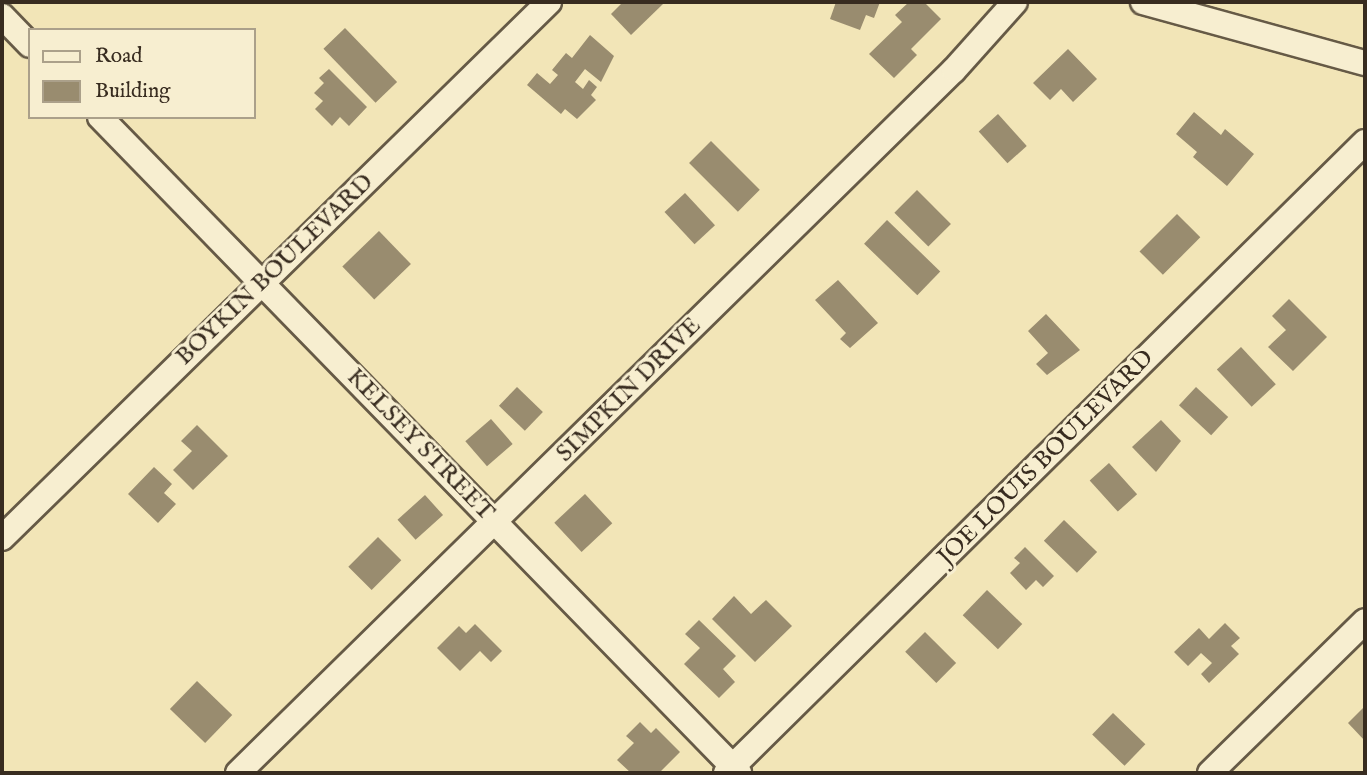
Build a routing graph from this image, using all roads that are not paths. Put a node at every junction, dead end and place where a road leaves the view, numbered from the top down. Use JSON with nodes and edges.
{"nodes":[{"id":1,"x":549,"y":2,"type":"edge"},
{"id":2,"x":1015,"y":2,"type":"edge"},
{"id":3,"x":1143,"y":2,"type":"edge"},
{"id":4,"x":2,"y":16,"type":"edge"},
{"id":5,"x":28,"y":43,"type":"edge"},
{"id":6,"x":1365,"y":63,"type":"edge"},
{"id":7,"x":102,"y":119,"type":"edge"},
{"id":8,"x":1365,"y":142,"type":"edge"},
{"id":9,"x":262,"y":283,"type":"junction"},
{"id":10,"x":494,"y":522,"type":"junction"},
{"id":11,"x":2,"y":538,"type":"edge"},
{"id":12,"x":1365,"y":621,"type":"edge"},
{"id":13,"x":733,"y":771,"type":"edge"},
{"id":14,"x":238,"y":773,"type":"edge"},
{"id":15,"x":1210,"y":773,"type":"edge"}],
"edges":[{"from":1,"to":9,"type":"street","name":"BOYKIN BOULEVARD"},
{"from":2,"to":10,"type":"street","name":"SIMPKIN DRIVE"},
{"from":3,"to":6,"type":"street"},
{"from":4,"to":5,"type":"street"},
{"from":7,"to":9,"type":"street","name":"KELSEY STREET"},
{"from":8,"to":13,"type":"street","name":"JOE LOUIS BOULEVARD"},
{"from":9,"to":10,"type":"street","name":"KELSEY STREET"},
{"from":9,"to":11,"type":"street","name":"BOYKIN BOULEVARD"},
{"from":10,"to":13,"type":"street","name":"KELSEY STREET"},
{"from":10,"to":14,"type":"street","name":"SIMPKIN DRIVE"},
{"from":12,"to":15,"type":"street"}]}
